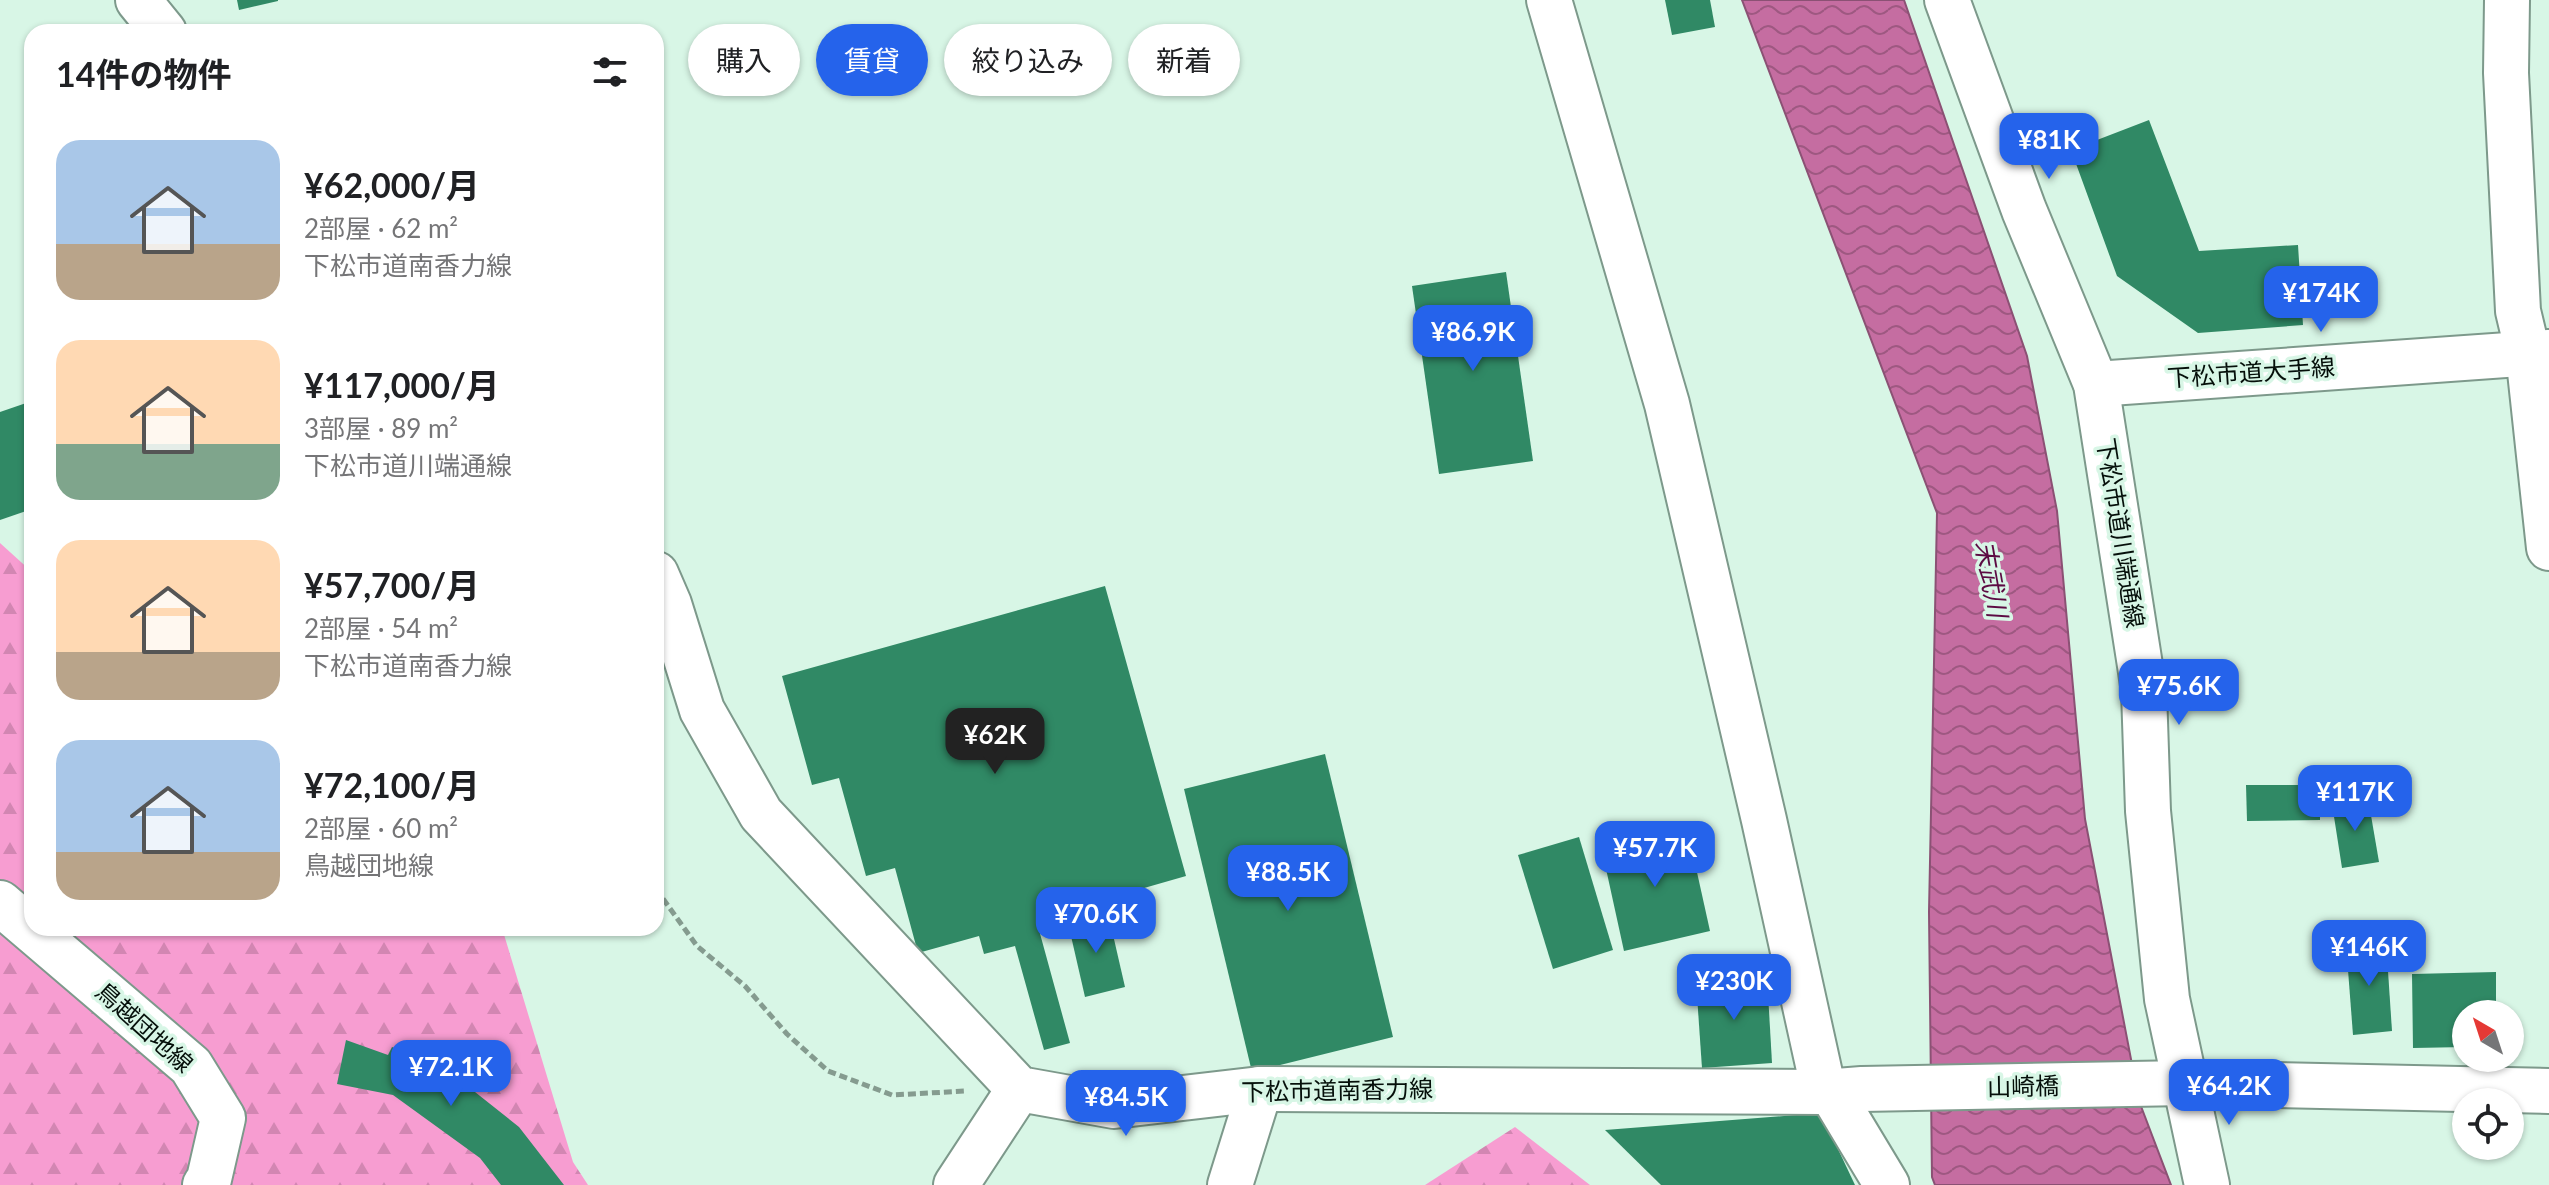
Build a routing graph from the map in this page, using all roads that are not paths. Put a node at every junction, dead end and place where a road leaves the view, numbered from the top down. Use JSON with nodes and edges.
{"nodes":[{"id":1,"x":138,"y":0,"type":"edge"},
{"id":2,"x":1549,"y":0,"type":"edge"},
{"id":3,"x":1947,"y":0,"type":"edge"},
{"id":4,"x":2507,"y":0,"type":"edge"},
{"id":5,"x":158,"y":24,"type":"edge"},
{"id":6,"x":2539,"y":353,"type":"edge"},
{"id":7,"x":2096,"y":384,"type":"junction"},
{"id":8,"x":2549,"y":548,"type":"edge"},
{"id":9,"x":664,"y":592,"type":"edge"},
{"id":10,"x":0,"y":903,"type":"edge"},
{"id":11,"x":24,"y":923,"type":"edge"},
{"id":12,"x":39,"y":936,"type":"edge"},
{"id":13,"x":2186,"y":1083,"type":"junction"},
{"id":14,"x":1019,"y":1089,"type":"junction"},
{"id":15,"x":1260,"y":1089,"type":"junction"},
{"id":16,"x":1913,"y":1089,"type":"joint"},
{"id":17,"x":2549,"y":1091,"type":"edge"},
{"id":18,"x":1828,"y":1092,"type":"junction"},
{"id":19,"x":205,"y":1185,"type":"edge"},
{"id":20,"x":956,"y":1185,"type":"edge"},
{"id":21,"x":1230,"y":1185,"type":"edge"},
{"id":22,"x":1887,"y":1185,"type":"edge"},
{"id":23,"x":2207,"y":1185,"type":"edge"}],
"edges":[{"from":1,"to":5,"type":"street"},
{"from":2,"to":18,"type":"street"},
{"from":3,"to":7,"type":"street","name":"下松市道川端通線"},
{"from":4,"to":6,"type":"street"},
{"from":6,"to":7,"type":"street","name":"下松市道大手線"},
{"from":6,"to":8,"type":"street"},
{"from":7,"to":13,"type":"street","name":"下松市道川端通線"},
{"from":9,"to":14,"type":"street"},
{"from":10,"to":11,"type":"street","name":"鳥越団地線"},
{"from":12,"to":19,"type":"street","name":"鳥越団地線"},
{"from":13,"to":16,"type":"street","name":"山崎橋"},
{"from":13,"to":17,"type":"street"},
{"from":13,"to":23,"type":"street","name":"下松市道川端通線"},
{"from":14,"to":15,"type":"street","name":"下松市道南香力線"},
{"from":14,"to":20,"type":"street"},
{"from":15,"to":18,"type":"street","name":"下松市道南香力線"},
{"from":15,"to":21,"type":"street"},
{"from":16,"to":18,"type":"street","name":"下松市道南香力線"},
{"from":18,"to":22,"type":"street"}]}
